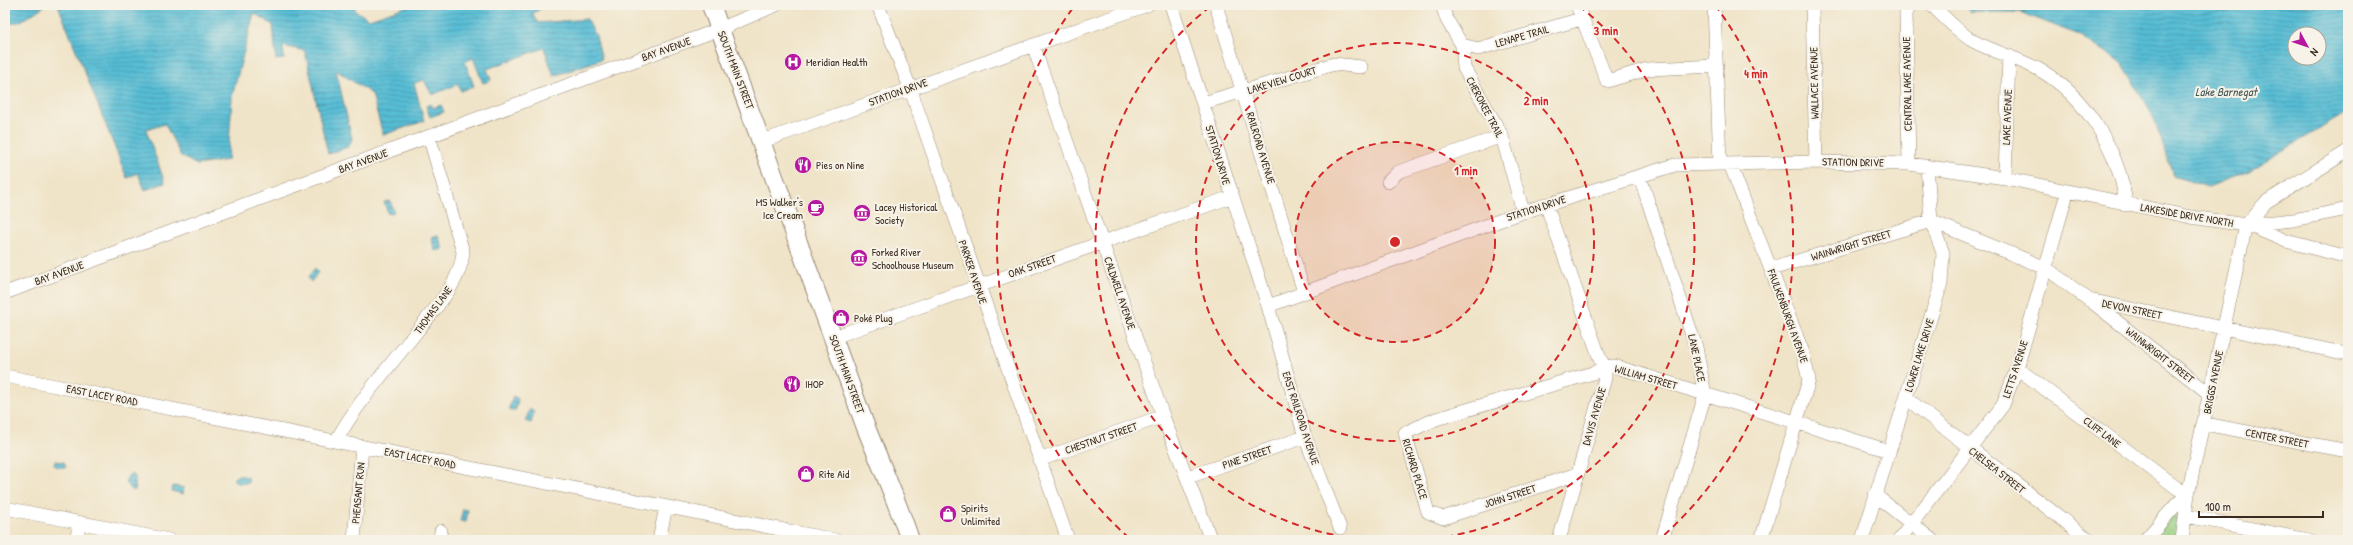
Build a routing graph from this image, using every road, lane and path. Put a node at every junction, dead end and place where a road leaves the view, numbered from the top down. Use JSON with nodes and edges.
{"nodes":[{"id":1,"x":711,"y":5,"type":"edge"},
{"id":2,"x":776,"y":5,"type":"edge"},
{"id":3,"x":878,"y":5,"type":"edge"},
{"id":4,"x":1147,"y":5,"type":"edge"},
{"id":5,"x":1171,"y":5,"type":"edge"},
{"id":6,"x":1216,"y":5,"type":"edge"},
{"id":7,"x":1442,"y":5,"type":"edge"},
{"id":8,"x":1576,"y":5,"type":"edge"},
{"id":9,"x":1714,"y":5,"type":"edge"},
{"id":10,"x":1812,"y":5,"type":"edge"},
{"id":11,"x":1910,"y":5,"type":"edge"},
{"id":12,"x":1932,"y":5,"type":"edge"},
{"id":13,"x":1581,"y":19,"type":"junction"},
{"id":14,"x":720,"y":29,"type":"junction"},
{"id":15,"x":1033,"y":45,"type":"junction"},
{"id":16,"x":1462,"y":45,"type":"junction"},
{"id":17,"x":2009,"y":56,"type":"junction"},
{"id":18,"x":1717,"y":66,"type":"junction"},
{"id":19,"x":1362,"y":67,"type":"dead end"},
{"id":20,"x":910,"y":88,"type":"junction"},
{"id":21,"x":1243,"y":92,"type":"junction"},
{"id":22,"x":1203,"y":103,"type":"junction"},
{"id":23,"x":428,"y":136,"type":"junction"},
{"id":24,"x":1502,"y":136,"type":"junction"},
{"id":25,"x":763,"y":141,"type":"junction"},
{"id":26,"x":2348,"y":152,"type":"edge"},
{"id":27,"x":1816,"y":162,"type":"junction"},
{"id":28,"x":1725,"y":163,"type":"junction"},
{"id":29,"x":1909,"y":164,"type":"junction"},
{"id":30,"x":1927,"y":166,"type":"junction"},
{"id":31,"x":1640,"y":177,"type":"junction"},
{"id":32,"x":2004,"y":178,"type":"junction"},
{"id":33,"x":1388,"y":182,"type":"dead end"},
{"id":34,"x":2067,"y":193,"type":"junction"},
{"id":35,"x":1231,"y":197,"type":"junction"},
{"id":36,"x":1546,"y":204,"type":"junction"},
{"id":37,"x":2126,"y":205,"type":"junction"},
{"id":38,"x":2348,"y":209,"type":"edge"},
{"id":39,"x":1523,"y":212,"type":"junction"},
{"id":40,"x":1931,"y":221,"type":"junction"},
{"id":41,"x":2246,"y":224,"type":"junction"},
{"id":42,"x":1102,"y":242,"type":"junction"},
{"id":43,"x":2348,"y":257,"type":"edge"},
{"id":44,"x":2046,"y":268,"type":"junction"},
{"id":45,"x":1771,"y":270,"type":"junction"},
{"id":46,"x":977,"y":285,"type":"junction"},
{"id":47,"x":1304,"y":292,"type":"junction"},
{"id":48,"x":5,"y":293,"type":"edge"},
{"id":49,"x":2089,"y":300,"type":"junction"},
{"id":50,"x":1268,"y":306,"type":"junction"},
{"id":51,"x":2224,"y":328,"type":"junction"},
{"id":52,"x":834,"y":338,"type":"junction"},
{"id":53,"x":2348,"y":354,"type":"edge"},
{"id":54,"x":1605,"y":366,"type":"junction"},
{"id":55,"x":2017,"y":368,"type":"junction"},
{"id":56,"x":5,"y":376,"type":"edge"},
{"id":57,"x":2211,"y":394,"type":"junction"},
{"id":58,"x":1704,"y":395,"type":"junction"},
{"id":59,"x":1906,"y":398,"type":"junction"},
{"id":60,"x":1164,"y":416,"type":"junction"},
{"id":61,"x":1798,"y":424,"type":"junction"},
{"id":62,"x":2205,"y":424,"type":"junction"},
{"id":63,"x":1405,"y":433,"type":"joint"},
{"id":64,"x":1305,"y":437,"type":"junction"},
{"id":65,"x":336,"y":441,"type":"junction"},
{"id":66,"x":362,"y":447,"type":"junction"},
{"id":67,"x":1970,"y":449,"type":"junction"},
{"id":68,"x":1889,"y":451,"type":"junction"},
{"id":69,"x":2348,"y":451,"type":"edge"},
{"id":70,"x":1039,"y":460,"type":"junction"},
{"id":71,"x":1577,"y":474,"type":"junction"},
{"id":72,"x":1188,"y":477,"type":"junction"},
{"id":73,"x":2188,"y":494,"type":"junction"},
{"id":74,"x":1875,"y":495,"type":"junction"},
{"id":75,"x":666,"y":507,"type":"junction"},
{"id":76,"x":5,"y":508,"type":"edge"},
{"id":77,"x":2186,"y":516,"type":"junction"},
{"id":78,"x":1443,"y":518,"type":"joint"},
{"id":79,"x":80,"y":523,"type":"junction"},
{"id":80,"x":1912,"y":525,"type":"junction"},
{"id":81,"x":1340,"y":528,"type":"dead end"},
{"id":82,"x":76,"y":540,"type":"edge"},
{"id":83,"x":169,"y":540,"type":"edge"},
{"id":84,"x":354,"y":540,"type":"edge"},
{"id":85,"x":659,"y":540,"type":"edge"},
{"id":86,"x":836,"y":540,"type":"edge"},
{"id":87,"x":910,"y":540,"type":"edge"},
{"id":88,"x":1068,"y":540,"type":"edge"},
{"id":89,"x":1211,"y":540,"type":"edge"},
{"id":90,"x":1559,"y":540,"type":"edge"},
{"id":91,"x":1662,"y":540,"type":"edge"},
{"id":92,"x":1761,"y":540,"type":"edge"},
{"id":93,"x":1862,"y":540,"type":"edge"},
{"id":94,"x":1899,"y":540,"type":"edge"},
{"id":95,"x":1932,"y":540,"type":"edge"},
{"id":96,"x":2089,"y":540,"type":"edge"},
{"id":97,"x":2145,"y":540,"type":"edge"},
{"id":98,"x":2182,"y":540,"type":"edge"},
{"id":99,"x":2309,"y":540,"type":"edge"}],
"edges":[{"from":1,"to":14,"type":"highway","name":"SOUTH MAIN STREET"},
{"from":2,"to":14,"type":"street","name":"BAY AVENUE"},
{"from":3,"to":20,"type":"street","name":"PARKER AVENUE"},
{"from":4,"to":15,"type":"street","name":"STATION DRIVE"},
{"from":5,"to":22,"type":"street","name":"STATION DRIVE"},
{"from":6,"to":21,"type":"street","name":"RAILROAD AVENUE"},
{"from":7,"to":16,"type":"street","name":"CHEROKEE TRAIL"},
{"from":8,"to":13,"type":"street"},
{"from":9,"to":18,"type":"street","name":"FAULKENBURGH AVENUE"},
{"from":10,"to":27,"type":"street","name":"WALLACE AVENUE"},
{"from":11,"to":29,"type":"street","name":"CENTRAL LAKE AVENUE"},
{"from":12,"to":17,"type":"street","name":"LAKESIDE DRIVE NORTH"},
{"from":13,"to":16,"type":"street","name":"LENAPE TRAIL"},
{"from":13,"to":18,"type":"street"},
{"from":14,"to":23,"type":"street","name":"BAY AVENUE"},
{"from":14,"to":25,"type":"highway","name":"SOUTH MAIN STREET"},
{"from":15,"to":20,"type":"street","name":"STATION DRIVE"},
{"from":15,"to":42,"type":"street","name":"CALDWELL AVENUE"},
{"from":16,"to":24,"type":"street","name":"CHEROKEE TRAIL"},
{"from":17,"to":32,"type":"street","name":"LAKE AVENUE"},
{"from":17,"to":37,"type":"street","name":"LAKESIDE DRIVE NORTH"},
{"from":18,"to":28,"type":"street","name":"FAULKENBURGH AVENUE"},
{"from":19,"to":21,"type":"street","name":"LAKEVIEW COURT"},
{"from":20,"to":25,"type":"street","name":"STATION DRIVE"},
{"from":20,"to":46,"type":"street","name":"PARKER AVENUE"},
{"from":21,"to":22,"type":"street","name":"LAKEVIEW COURT"},
{"from":21,"to":47,"type":"street","name":"RAILROAD AVENUE"},
{"from":22,"to":35,"type":"street","name":"STATION DRIVE"},
{"from":23,"to":48,"type":"street","name":"BAY AVENUE"},
{"from":23,"to":65,"type":"street","name":"THOMAS LANE"},
{"from":24,"to":33,"type":"street"},
{"from":24,"to":39,"type":"street","name":"CHEROKEE TRAIL"},
{"from":25,"to":52,"type":"highway","name":"SOUTH MAIN STREET"},
{"from":26,"to":41,"type":"street"},
{"from":27,"to":28,"type":"street","name":"STATION DRIVE"},
{"from":27,"to":29,"type":"street","name":"STATION DRIVE"},
{"from":28,"to":31,"type":"street","name":"STATION DRIVE"},
{"from":28,"to":45,"type":"street","name":"FAULKENBURGH AVENUE"},
{"from":29,"to":30,"type":"street","name":"STATION DRIVE"},
{"from":30,"to":32,"type":"street","name":"STATION DRIVE"},
{"from":30,"to":40,"type":"street","name":"LOWER LAKE DRIVE"},
{"from":31,"to":36,"type":"street","name":"STATION DRIVE"},
{"from":31,"to":58,"type":"street","name":"LANE PLACE"},
{"from":32,"to":34,"type":"street","name":"STATION DRIVE"},
{"from":34,"to":37,"type":"street","name":"STATION DRIVE"},
{"from":34,"to":44,"type":"street","name":"LETTS AVENUE"},
{"from":35,"to":42,"type":"street","name":"OAK STREET"},
{"from":35,"to":50,"type":"street","name":"STATION DRIVE"},
{"from":36,"to":39,"type":"street","name":"STATION DRIVE"},
{"from":36,"to":54,"type":"street"},
{"from":37,"to":41,"type":"street","name":"LAKESIDE DRIVE NORTH"},
{"from":38,"to":41,"type":"street","name":"LAKESIDE DRIVE NORTH"},
{"from":39,"to":47,"type":"street","name":"STATION DRIVE"},
{"from":40,"to":44,"type":"street","name":"DEVON STREET"},
{"from":40,"to":45,"type":"street","name":"WAINWRIGHT STREET"},
{"from":40,"to":59,"type":"street","name":"LOWER LAKE DRIVE"},
{"from":41,"to":43,"type":"street"},
{"from":41,"to":51,"type":"street","name":"BRIGGS AVENUE"},
{"from":42,"to":46,"type":"street","name":"OAK STREET"},
{"from":42,"to":60,"type":"street","name":"CALDWELL AVENUE"},
{"from":44,"to":49,"type":"street","name":"DEVON STREET"},
{"from":44,"to":55,"type":"street","name":"LETTS AVENUE"},
{"from":45,"to":61,"type":"street","name":"FAULKENBURGH AVENUE"},
{"from":46,"to":52,"type":"street","name":"OAK STREET"},
{"from":46,"to":70,"type":"street","name":"PARKER AVENUE"},
{"from":47,"to":50,"type":"street","name":"STATION DRIVE"},
{"from":49,"to":51,"type":"street","name":"DEVON STREET"},
{"from":49,"to":57,"type":"street","name":"WAINWRIGHT STREET"},
{"from":50,"to":64,"type":"street","name":"EAST RAILROAD AVENUE"},
{"from":51,"to":53,"type":"street","name":"DEVON STREET"},
{"from":51,"to":57,"type":"street","name":"BRIGGS AVENUE"},
{"from":52,"to":87,"type":"highway","name":"SOUTH MAIN STREET"},
{"from":54,"to":58,"type":"street","name":"WILLIAM STREET"},
{"from":54,"to":63,"type":"street","name":"WILLIAM STREET"},
{"from":54,"to":71,"type":"street","name":"DAVIS AVENUE"},
{"from":55,"to":67,"type":"street","name":"LETTS AVENUE"},
{"from":55,"to":73,"type":"street","name":"CLIFF LANE"},
{"from":56,"to":65,"type":"street","name":"EAST LACEY ROAD"},
{"from":57,"to":62,"type":"street","name":"BRIGGS AVENUE"},
{"from":58,"to":61,"type":"street","name":"WILLIAM STREET"},
{"from":58,"to":91,"type":"street","name":"LANE PLACE"},
{"from":59,"to":67,"type":"street","name":"CHELSEA STREET"},
{"from":59,"to":68,"type":"street","name":"LOWER LAKE DRIVE"},
{"from":60,"to":70,"type":"street","name":"CHESTNUT STREET"},
{"from":60,"to":72,"type":"street","name":"CALDWELL AVENUE"},
{"from":61,"to":68,"type":"street","name":"WILLIAM STREET"},
{"from":61,"to":92,"type":"street","name":"FAULKENBURGH AVENUE"},
{"from":62,"to":69,"type":"street","name":"CENTER STREET"},
{"from":62,"to":73,"type":"street","name":"BRIGGS AVENUE"},
{"from":63,"to":78,"type":"street","name":"RICHARD PLACE"},
{"from":64,"to":72,"type":"street","name":"PINE STREET"},
{"from":64,"to":81,"type":"street","name":"EAST RAILROAD AVENUE"},
{"from":65,"to":66,"type":"street","name":"EAST LACEY ROAD"},
{"from":66,"to":75,"type":"street","name":"EAST LACEY ROAD"},
{"from":66,"to":84,"type":"street","name":"PHEASANT RUN"},
{"from":67,"to":80,"type":"street","name":"LETTS AVENUE"},
{"from":67,"to":96,"type":"street","name":"CHELSEA STREET"},
{"from":68,"to":74,"type":"street","name":"LOWER LAKE DRIVE"},
{"from":70,"to":88,"type":"street","name":"PARKER AVENUE"},
{"from":71,"to":78,"type":"street","name":"JOHN STREET"},
{"from":71,"to":90,"type":"street","name":"DAVIS AVENUE"},
{"from":72,"to":89,"type":"street","name":"CALDWELL AVENUE"},
{"from":73,"to":77,"type":"street","name":"BRIGGS AVENUE"},
{"from":73,"to":97,"type":"street"},
{"from":74,"to":80,"type":"street"},
{"from":74,"to":93,"type":"street","name":"LOWER LAKE DRIVE"},
{"from":75,"to":85,"type":"street"},
{"from":75,"to":86,"type":"street","name":"EAST LACEY ROAD"},
{"from":76,"to":79,"type":"street"},
{"from":77,"to":98,"type":"street","name":"BRIGGS AVENUE"},
{"from":77,"to":99,"type":"street"},
{"from":79,"to":82,"type":"street"},
{"from":79,"to":83,"type":"street"},
{"from":80,"to":94,"type":"street","name":"LETTS AVENUE"},
{"from":80,"to":95,"type":"street"}]}
